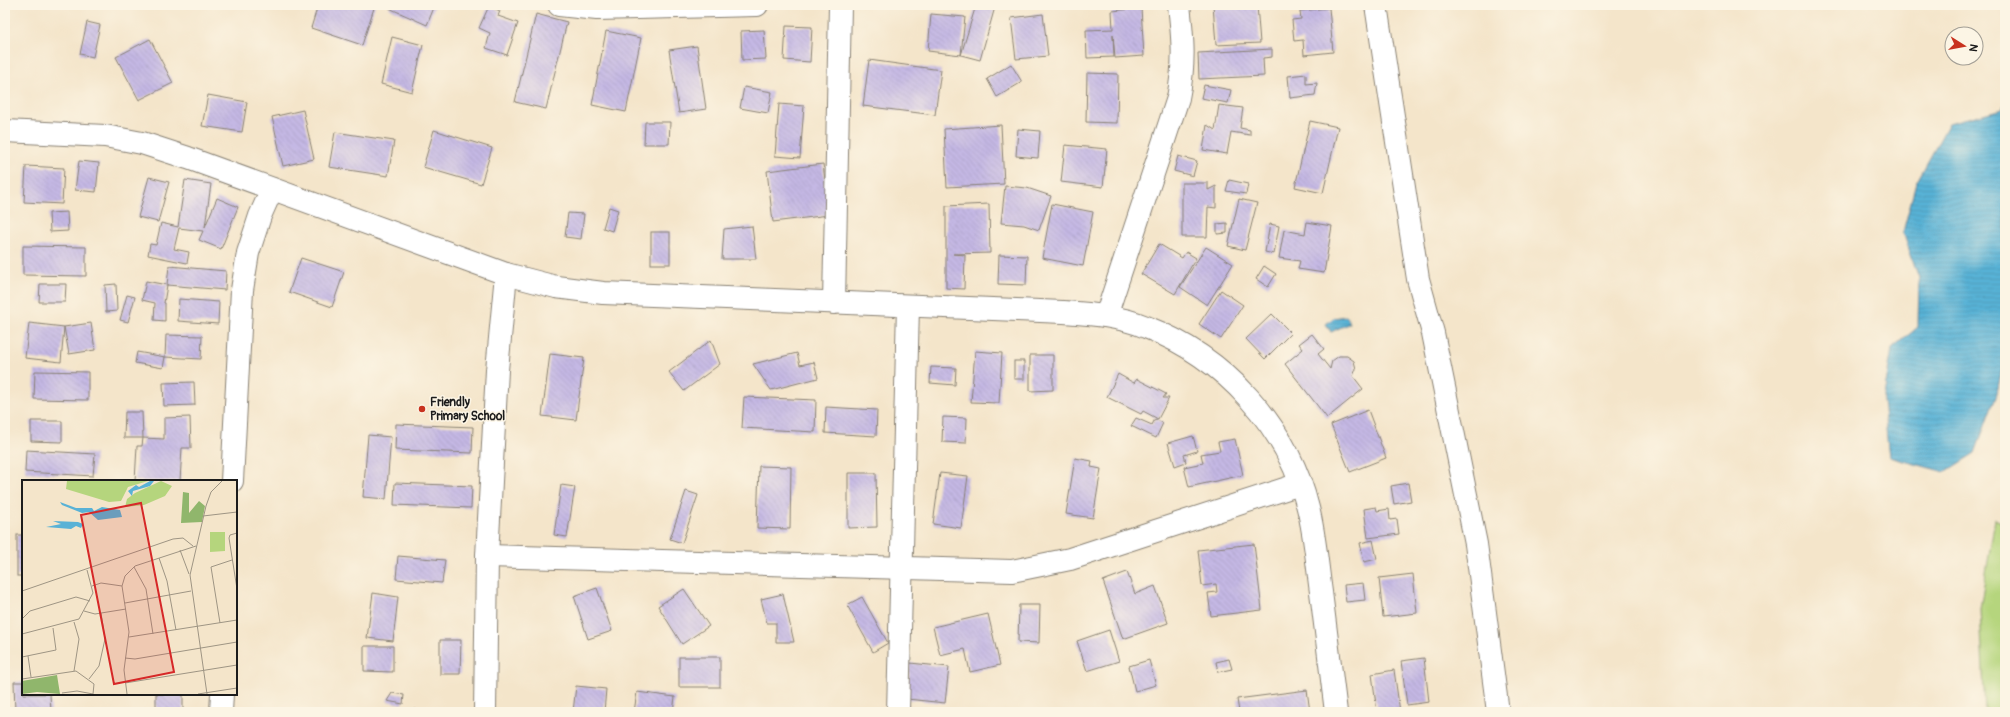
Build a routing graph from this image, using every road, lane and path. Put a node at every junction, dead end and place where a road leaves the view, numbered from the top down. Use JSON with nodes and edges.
{"nodes":[{"id":1,"x":559,"y":5,"type":"edge"},
{"id":2,"x":757,"y":5,"type":"edge"},
{"id":3,"x":840,"y":5,"type":"edge"},
{"id":4,"x":1179,"y":5,"type":"edge"},
{"id":5,"x":1376,"y":5,"type":"edge"},
{"id":6,"x":5,"y":131,"type":"edge"},
{"id":7,"x":272,"y":188,"type":"junction"},
{"id":8,"x":506,"y":274,"type":"junction"},
{"id":9,"x":834,"y":303,"type":"junction"},
{"id":10,"x":908,"y":306,"type":"junction"},
{"id":11,"x":1106,"y":316,"type":"junction"},
{"id":12,"x":232,"y":480,"type":"edge"},
{"id":13,"x":1300,"y":484,"type":"junction"},
{"id":14,"x":487,"y":556,"type":"junction"},
{"id":15,"x":901,"y":568,"type":"junction"},
{"id":16,"x":222,"y":695,"type":"edge"},
{"id":17,"x":221,"y":712,"type":"edge"},
{"id":18,"x":485,"y":712,"type":"edge"},
{"id":19,"x":898,"y":712,"type":"edge"},
{"id":20,"x":1336,"y":712,"type":"edge"},
{"id":21,"x":1498,"y":712,"type":"edge"}],
"edges":[{"from":1,"to":2,"type":"street"},
{"from":3,"to":9,"type":"street"},
{"from":4,"to":11,"type":"street"},
{"from":5,"to":21,"type":"street"},
{"from":6,"to":7,"type":"street"},
{"from":7,"to":8,"type":"street"},
{"from":7,"to":12,"type":"street"},
{"from":8,"to":9,"type":"street"},
{"from":8,"to":14,"type":"street"},
{"from":9,"to":10,"type":"street"},
{"from":10,"to":11,"type":"street"},
{"from":10,"to":15,"type":"street"},
{"from":11,"to":13,"type":"street"},
{"from":13,"to":15,"type":"street"},
{"from":13,"to":20,"type":"street"},
{"from":14,"to":15,"type":"street"},
{"from":14,"to":18,"type":"street"},
{"from":15,"to":19,"type":"street"},
{"from":16,"to":17,"type":"street"}]}
